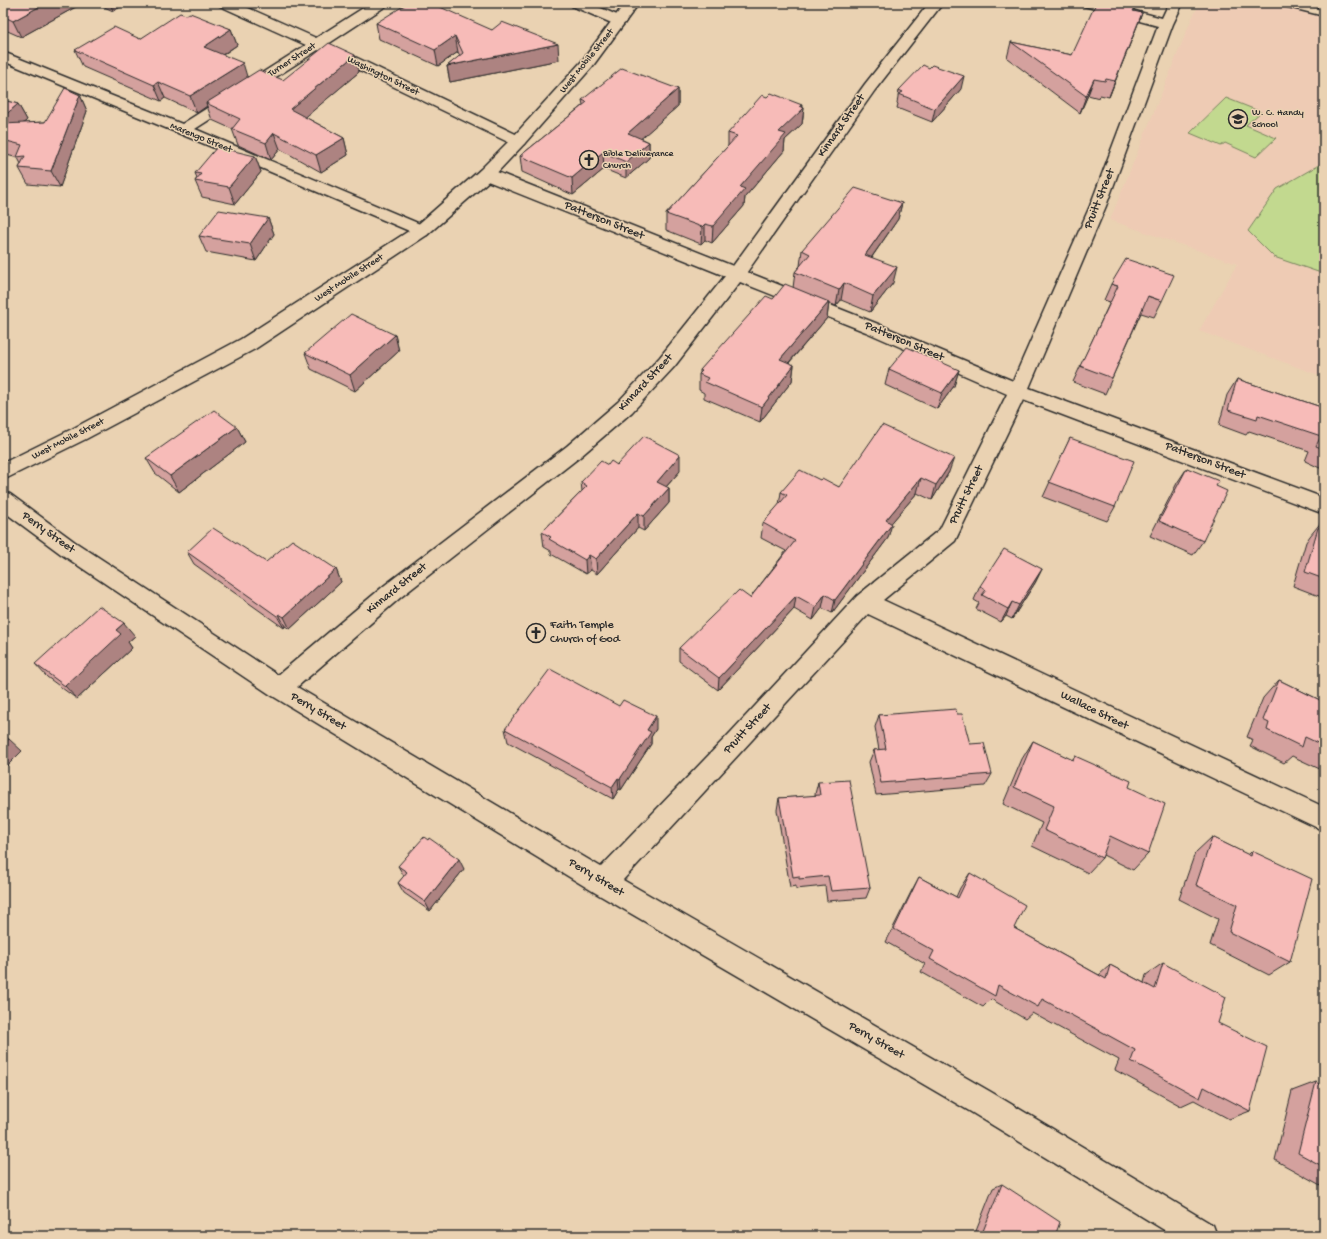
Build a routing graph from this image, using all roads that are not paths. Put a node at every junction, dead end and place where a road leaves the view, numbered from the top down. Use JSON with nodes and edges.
{"nodes":[{"id":1,"x":225,"y":3,"type":"edge"},
{"id":2,"x":381,"y":3,"type":"edge"},
{"id":3,"x":577,"y":3,"type":"edge"},
{"id":4,"x":632,"y":3,"type":"edge"},
{"id":5,"x":936,"y":3,"type":"edge"},
{"id":6,"x":1090,"y":3,"type":"edge"},
{"id":7,"x":1176,"y":3,"type":"edge"},
{"id":8,"x":1283,"y":3,"type":"edge"},
{"id":9,"x":1324,"y":13,"type":"edge"},
{"id":10,"x":619,"y":21,"type":"junction"},
{"id":11,"x":1166,"y":24,"type":"junction"},
{"id":12,"x":317,"y":44,"type":"junction"},
{"id":13,"x":3,"y":56,"type":"edge"},
{"id":14,"x":183,"y":130,"type":"junction"},
{"id":15,"x":518,"y":141,"type":"junction"},
{"id":16,"x":486,"y":174,"type":"junction"},
{"id":17,"x":421,"y":231,"type":"junction"},
{"id":18,"x":737,"y":274,"type":"junction"},
{"id":19,"x":1018,"y":391,"type":"junction"},
{"id":20,"x":3,"y":472,"type":"edge"},
{"id":21,"x":3,"y":500,"type":"edge"},
{"id":22,"x":1324,"y":506,"type":"edge"},
{"id":23,"x":865,"y":602,"type":"junction"},
{"id":24,"x":278,"y":688,"type":"junction"},
{"id":25,"x":1324,"y":819,"type":"edge"},
{"id":26,"x":603,"y":883,"type":"junction"},
{"id":27,"x":1202,"y":1236,"type":"edge"}],
"edges":[{"from":1,"to":12,"type":"street","name":"Washington Street"},
{"from":2,"to":12,"type":"street","name":"Turner Street"},
{"from":3,"to":10,"type":"street"},
{"from":4,"to":10,"type":"street","name":"West Mobile Street"},
{"from":5,"to":18,"type":"street","name":"Kinnard Street"},
{"from":6,"to":11,"type":"street"},
{"from":7,"to":11,"type":"street","name":"Pruitt Street"},
{"from":8,"to":9,"type":"lane"},
{"from":10,"to":15,"type":"street","name":"West Mobile Street"},
{"from":11,"to":19,"type":"street","name":"Pruitt Street"},
{"from":12,"to":14,"type":"street","name":"Turner Street"},
{"from":12,"to":15,"type":"street","name":"Washington Street"},
{"from":13,"to":14,"type":"street","name":"Marengo Street"},
{"from":14,"to":17,"type":"street","name":"Marengo Street"},
{"from":15,"to":16,"type":"street","name":"West Mobile Street"},
{"from":16,"to":17,"type":"street","name":"West Mobile Street"},
{"from":16,"to":18,"type":"street","name":"Patterson Street"},
{"from":17,"to":20,"type":"street","name":"West Mobile Street"},
{"from":18,"to":19,"type":"street","name":"Patterson Street"},
{"from":18,"to":24,"type":"street","name":"Kinnard Street"},
{"from":19,"to":22,"type":"street","name":"Patterson Street"},
{"from":19,"to":23,"type":"street","name":"Pruitt Street"},
{"from":21,"to":24,"type":"street","name":"Perry Street"},
{"from":23,"to":25,"type":"street","name":"Wallace Street"},
{"from":23,"to":26,"type":"street","name":"Pruitt Street"},
{"from":24,"to":26,"type":"street","name":"Perry Street"},
{"from":26,"to":27,"type":"street","name":"Perry Street"}]}
